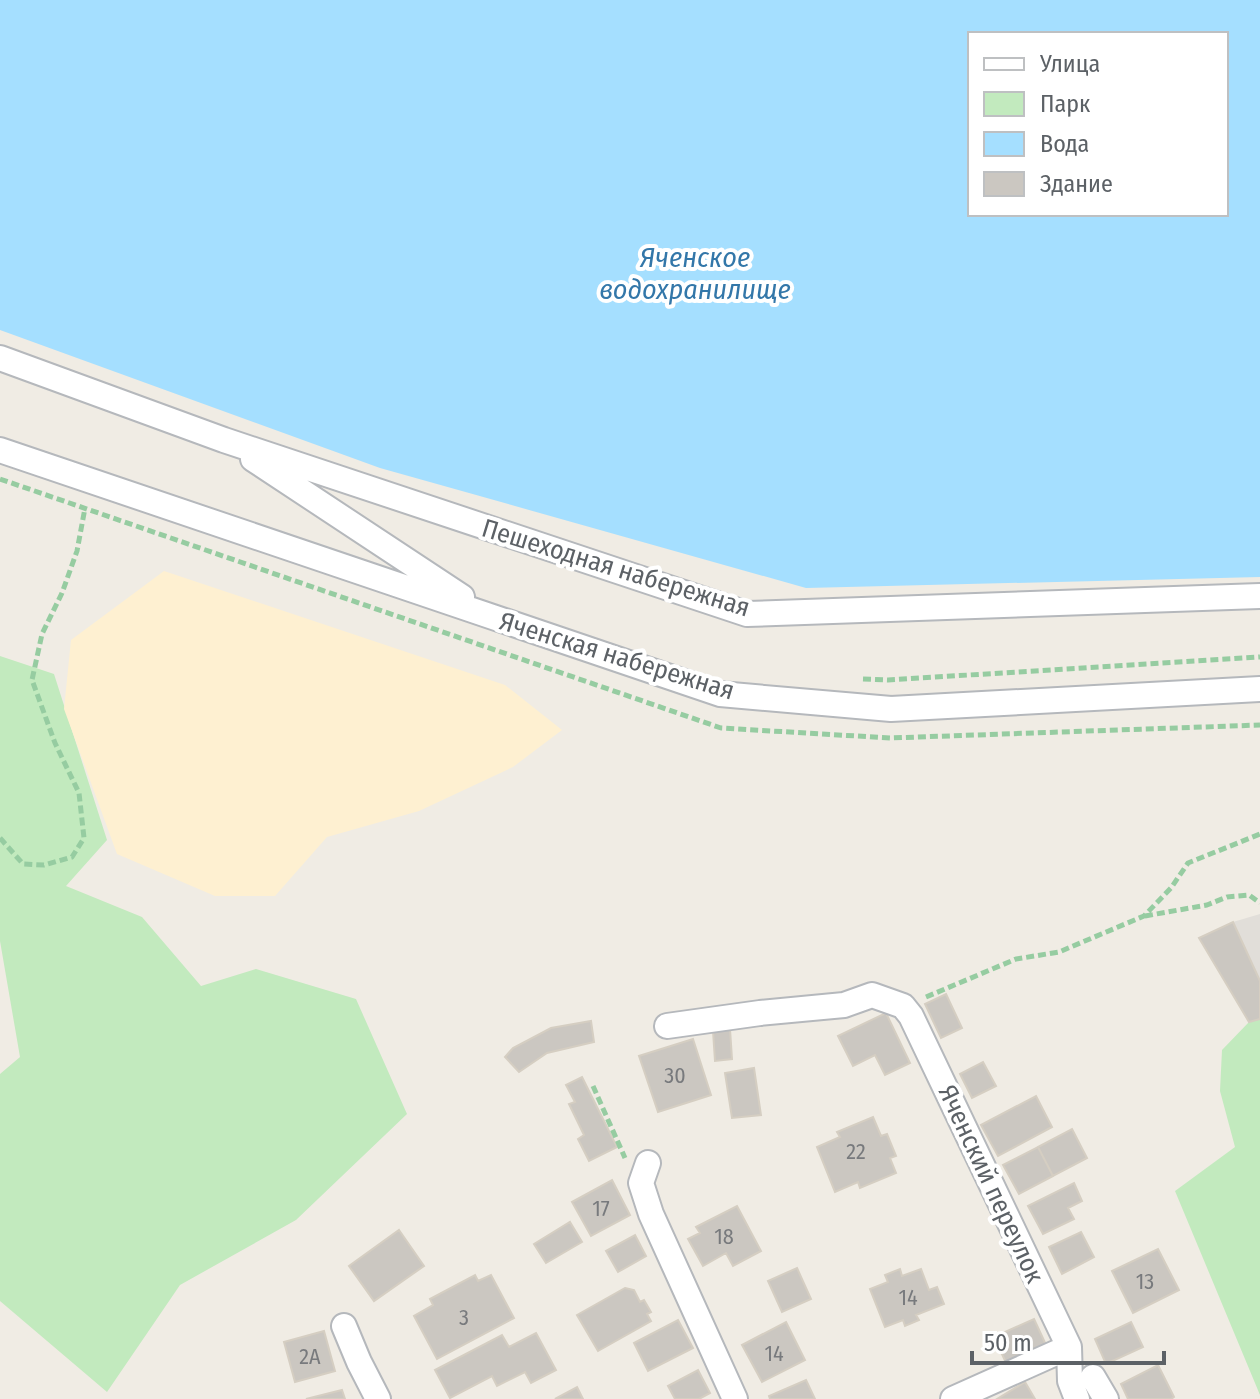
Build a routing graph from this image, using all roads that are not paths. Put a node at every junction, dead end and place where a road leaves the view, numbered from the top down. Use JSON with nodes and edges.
{"nodes":[{"id":1,"x":0,"y":358,"type":"edge"},
{"id":2,"x":224,"y":440,"type":"junction"},
{"id":3,"x":0,"y":450,"type":"edge"},
{"id":4,"x":1260,"y":596,"type":"edge"},
{"id":5,"x":489,"y":615,"type":"junction"},
{"id":6,"x":1260,"y":689,"type":"edge"},
{"id":7,"x":667,"y":1026,"type":"dead end"},
{"id":8,"x":645,"y":1173,"type":"road end"},
{"id":9,"x":344,"y":1326,"type":"dead end"},
{"id":10,"x":1069,"y":1347,"type":"junction"},
{"id":11,"x":1093,"y":1377,"type":"dead end"},
{"id":12,"x":729,"y":1397,"type":"edge"},
{"id":13,"x":378,"y":1399,"type":"edge"},
{"id":14,"x":953,"y":1399,"type":"edge"},
{"id":15,"x":1077,"y":1399,"type":"edge"},
{"id":16,"x":1106,"y":1399,"type":"edge"}],
"edges":[{"from":1,"to":2,"type":"street","name":"Пешеходная набережная"},
{"from":2,"to":4,"type":"street","name":"Пешеходная набережная"},
{"from":2,"to":5,"type":"street"},
{"from":3,"to":5,"type":"street","name":"Яченская набережная"},
{"from":5,"to":6,"type":"street","name":"Яченская набережная"},
{"from":7,"to":10,"type":"street","name":"Яченский переулок"},
{"from":8,"to":12,"type":"street"},
{"from":9,"to":13,"type":"street"},
{"from":10,"to":14,"type":"street"},
{"from":10,"to":15,"type":"street","name":"Яченский переулок"},
{"from":11,"to":16,"type":"street"}]}
